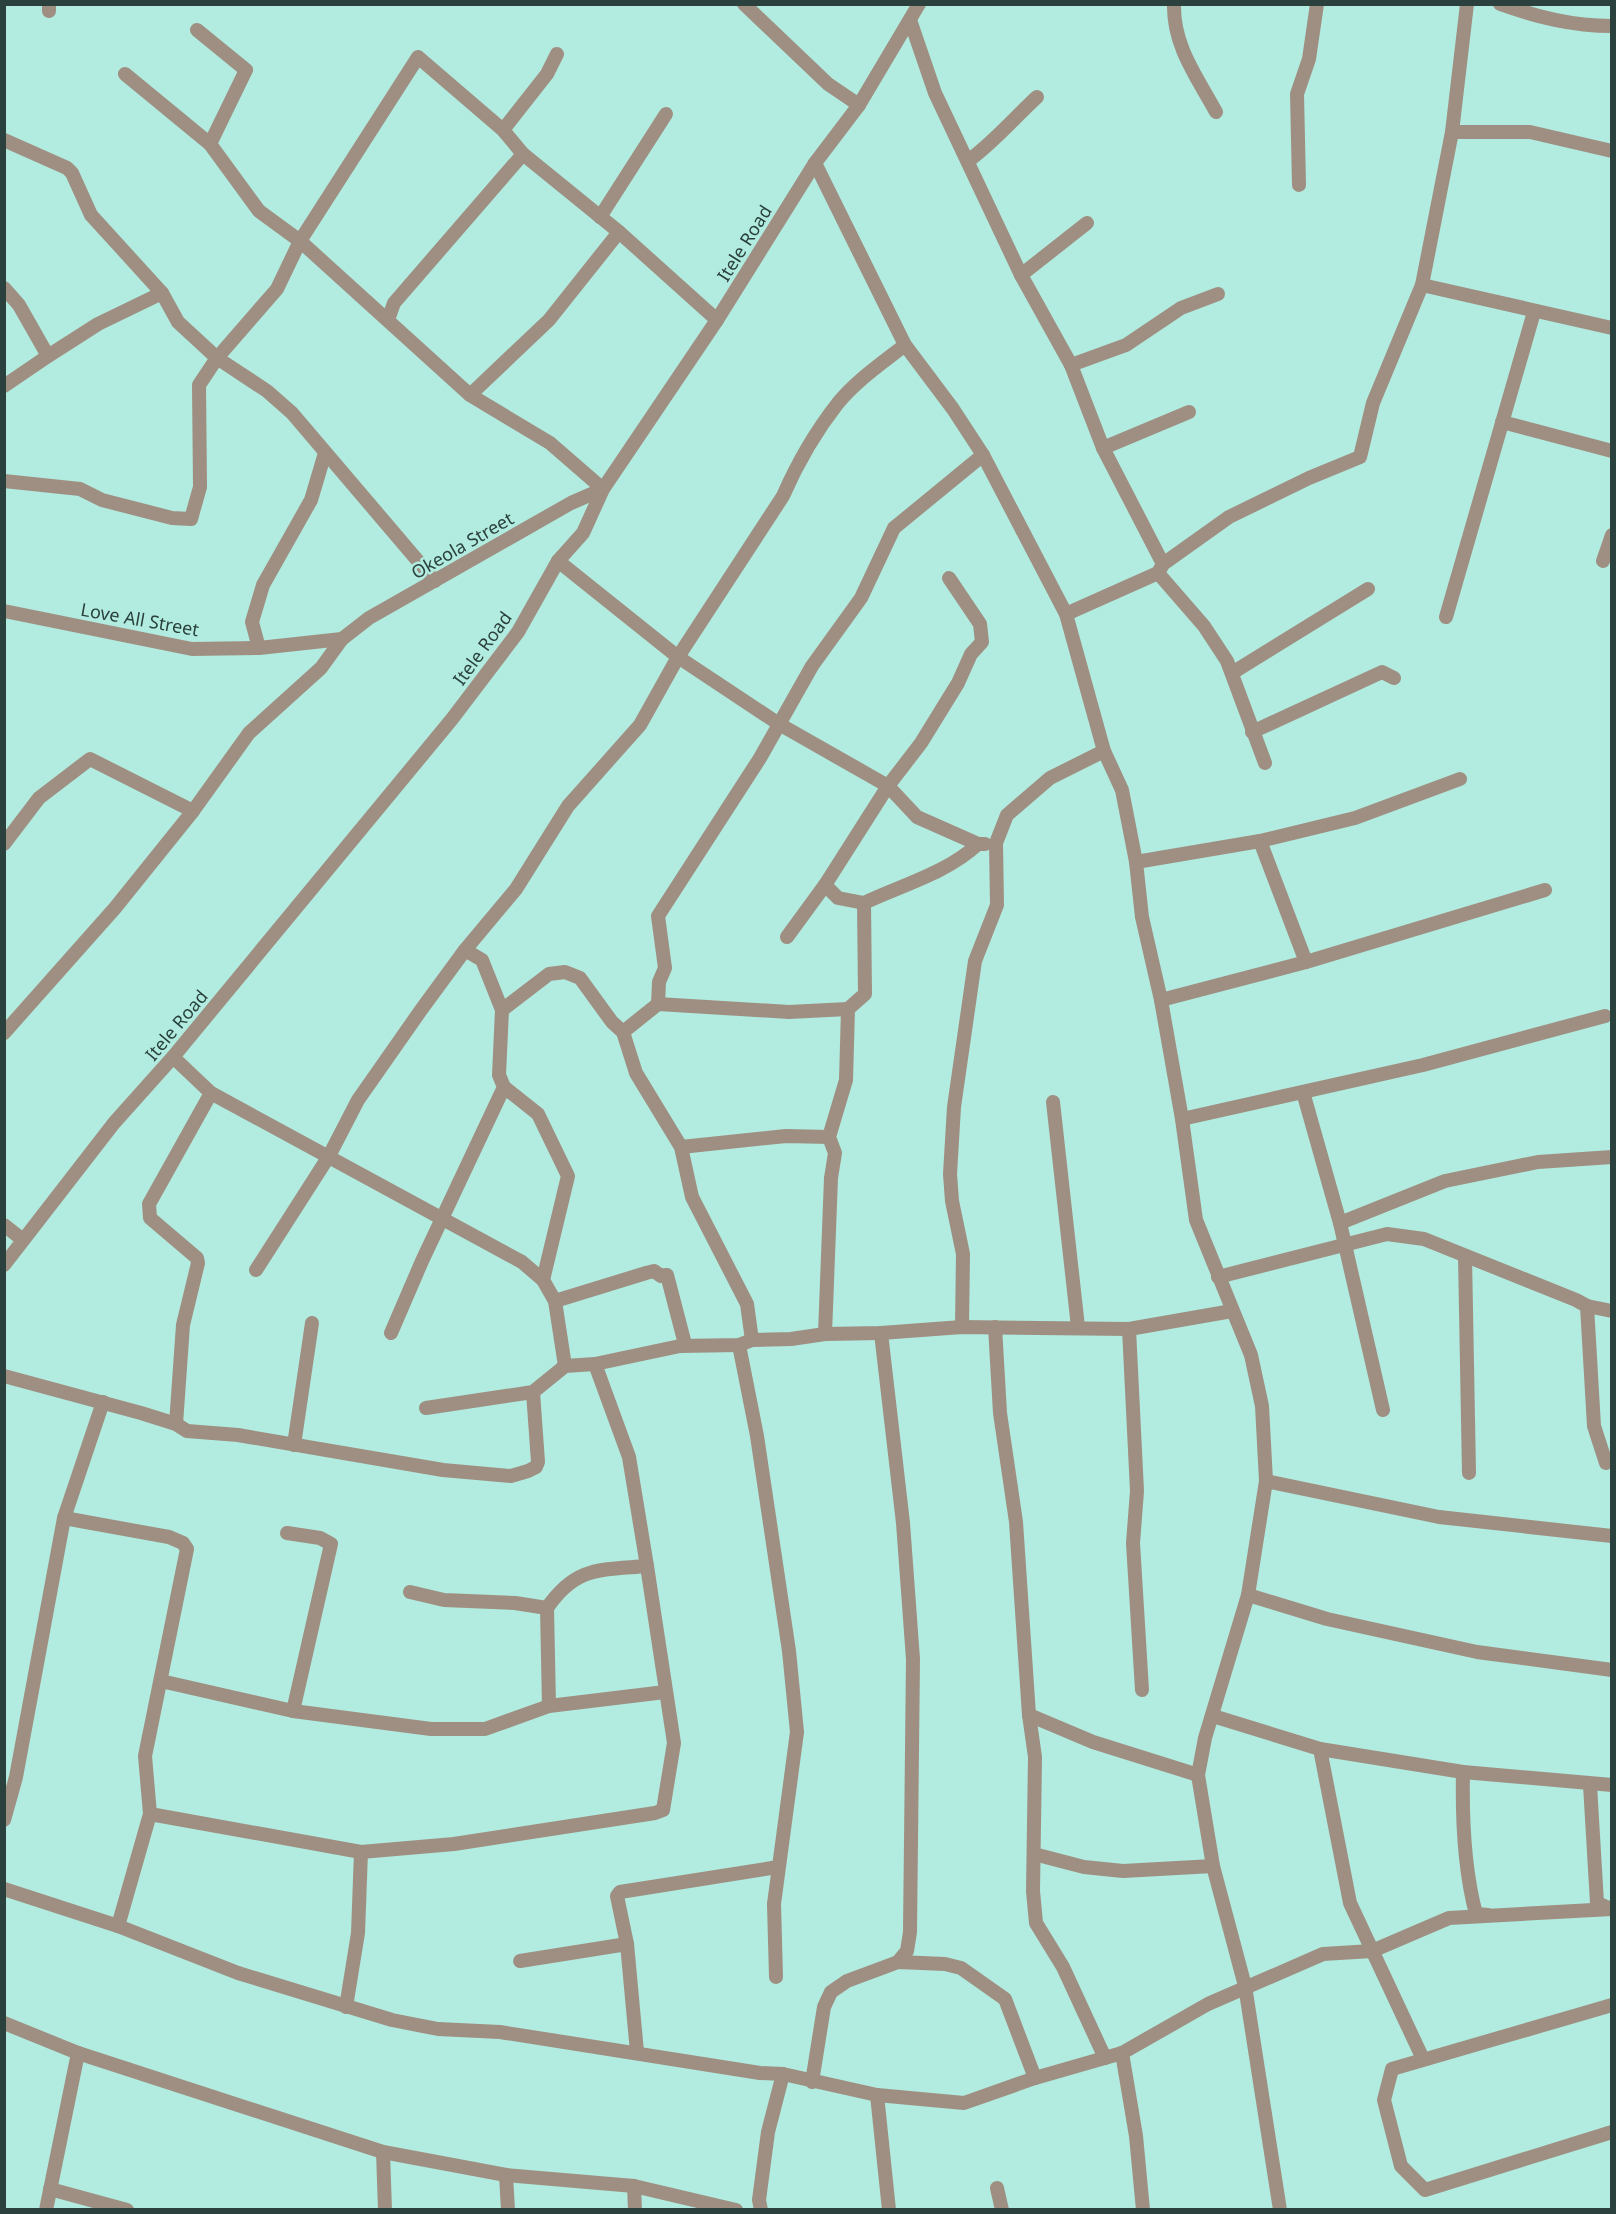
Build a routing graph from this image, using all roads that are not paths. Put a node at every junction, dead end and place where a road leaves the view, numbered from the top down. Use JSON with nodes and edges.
{"nodes":[{"id":1,"x":744,"y":4,"type":"edge"},
{"id":2,"x":920,"y":4,"type":"edge"},
{"id":3,"x":1174,"y":4,"type":"edge"},
{"id":4,"x":1317,"y":4,"type":"edge"},
{"id":5,"x":1467,"y":4,"type":"edge"},
{"id":6,"x":1500,"y":4,"type":"edge"},
{"id":7,"x":910,"y":20,"type":"junction"},
{"id":8,"x":1611,"y":26,"type":"edge"},
{"id":9,"x":197,"y":30,"type":"dead end"},
{"id":10,"x":557,"y":54,"type":"dead end"},
{"id":11,"x":125,"y":74,"type":"dead end"},
{"id":12,"x":1037,"y":97,"type":"dead end"},
{"id":13,"x":859,"y":105,"type":"junction"},
{"id":14,"x":1216,"y":112,"type":"dead end"},
{"id":15,"x":666,"y":114,"type":"dead end"},
{"id":16,"x":503,"y":130,"type":"junction"},
{"id":17,"x":1452,"y":132,"type":"junction"},
{"id":18,"x":4,"y":140,"type":"edge"},
{"id":19,"x":210,"y":144,"type":"junction"},
{"id":20,"x":1611,"y":151,"type":"edge"},
{"id":21,"x":523,"y":154,"type":"junction"},
{"id":22,"x":968,"y":161,"type":"junction"},
{"id":23,"x":815,"y":163,"type":"junction"},
{"id":24,"x":1299,"y":185,"type":"dead end"},
{"id":25,"x":600,"y":216,"type":"junction"},
{"id":26,"x":1087,"y":223,"type":"dead end"},
{"id":27,"x":619,"y":232,"type":"junction"},
{"id":28,"x":300,"y":241,"type":"junction"},
{"id":29,"x":1022,"y":275,"type":"junction"},
{"id":30,"x":1422,"y":285,"type":"junction"},
{"id":31,"x":4,"y":288,"type":"edge"},
{"id":32,"x":162,"y":293,"type":"junction"},
{"id":33,"x":1218,"y":294,"type":"dead end"},
{"id":34,"x":394,"y":303,"type":"junction"},
{"id":35,"x":369,"y":305,"type":"junction"},
{"id":36,"x":1534,"y":312,"type":"junction"},
{"id":37,"x":388,"y":320,"type":"junction"},
{"id":38,"x":717,"y":320,"type":"junction"},
{"id":39,"x":1611,"y":328,"type":"edge"},
{"id":40,"x":905,"y":345,"type":"junction"},
{"id":41,"x":48,"y":356,"type":"junction"},
{"id":42,"x":217,"y":358,"type":"junction"},
{"id":43,"x":1071,"y":365,"type":"junction"},
{"id":44,"x":4,"y":386,"type":"edge"},
{"id":45,"x":470,"y":395,"type":"junction"},
{"id":46,"x":1188,"y":412,"type":"dead end"},
{"id":47,"x":1502,"y":422,"type":"junction"},
{"id":48,"x":1103,"y":448,"type":"junction"},
{"id":49,"x":1611,"y":452,"type":"edge"},
{"id":50,"x":325,"y":453,"type":"junction"},
{"id":51,"x":982,"y":455,"type":"junction"},
{"id":52,"x":4,"y":481,"type":"edge"},
{"id":53,"x":603,"y":489,"type":"junction"},
{"id":54,"x":1611,"y":535,"type":"edge"},
{"id":55,"x":558,"y":561,"type":"junction"},
{"id":56,"x":1603,"y":561,"type":"dead end"},
{"id":57,"x":1161,"y":568,"type":"junction"},
{"id":58,"x":949,"y":578,"type":"dead end"},
{"id":59,"x":435,"y":581,"type":"junction"},
{"id":60,"x":1368,"y":589,"type":"dead end"},
{"id":61,"x":4,"y":611,"type":"edge"},
{"id":62,"x":1066,"y":614,"type":"junction"},
{"id":63,"x":1446,"y":617,"type":"dead end"},
{"id":64,"x":342,"y":639,"type":"junction"},
{"id":65,"x":259,"y":648,"type":"junction"},
{"id":66,"x":678,"y":657,"type":"junction"},
{"id":67,"x":1232,"y":674,"type":"junction"},
{"id":68,"x":1394,"y":678,"type":"dead end"},
{"id":69,"x":780,"y":724,"type":"junction"},
{"id":70,"x":1252,"y":732,"type":"junction"},
{"id":71,"x":1104,"y":751,"type":"junction"},
{"id":72,"x":1265,"y":763,"type":"dead end"},
{"id":73,"x":1460,"y":779,"type":"dead end"},
{"id":74,"x":888,"y":786,"type":"junction"},
{"id":75,"x":193,"y":811,"type":"junction"},
{"id":76,"x":1260,"y":841,"type":"junction"},
{"id":77,"x":5,"y":842,"type":"edge"},
{"id":78,"x":996,"y":843,"type":"junction"},
{"id":79,"x":978,"y":844,"type":"junction"},
{"id":80,"x":1136,"y":862,"type":"junction"},
{"id":81,"x":825,"y":885,"type":"junction"},
{"id":82,"x":1545,"y":890,"type":"dead end"},
{"id":83,"x":864,"y":903,"type":"junction"},
{"id":84,"x":787,"y":937,"type":"dead end"},
{"id":85,"x":465,"y":950,"type":"junction"},
{"id":86,"x":1306,"y":962,"type":"junction"},
{"id":87,"x":1161,"y":1000,"type":"junction"},
{"id":88,"x":658,"y":1004,"type":"junction"},
{"id":89,"x":848,"y":1009,"type":"junction"},
{"id":90,"x":502,"y":1010,"type":"junction"},
{"id":91,"x":1605,"y":1016,"type":"dead end"},
{"id":92,"x":5,"y":1031,"type":"edge"},
{"id":93,"x":623,"y":1032,"type":"junction"},
{"id":94,"x":173,"y":1058,"type":"junction"},
{"id":95,"x":504,"y":1088,"type":"junction"},
{"id":96,"x":1303,"y":1092,"type":"junction"},
{"id":97,"x":211,"y":1094,"type":"junction"},
{"id":98,"x":1053,"y":1102,"type":"dead end"},
{"id":99,"x":1182,"y":1119,"type":"junction"},
{"id":100,"x":829,"y":1137,"type":"junction"},
{"id":101,"x":681,"y":1147,"type":"junction"},
{"id":102,"x":329,"y":1156,"type":"junction"},
{"id":103,"x":1611,"y":1157,"type":"edge"},
{"id":104,"x":441,"y":1220,"type":"junction"},
{"id":105,"x":1340,"y":1223,"type":"junction"},
{"id":106,"x":4,"y":1225,"type":"edge"},
{"id":107,"x":23,"y":1240,"type":"junction"},
{"id":108,"x":1346,"y":1246,"type":"junction"},
{"id":109,"x":1465,"y":1256,"type":"junction"},
{"id":110,"x":4,"y":1266,"type":"edge"},
{"id":111,"x":256,"y":1270,"type":"dead end"},
{"id":112,"x":1218,"y":1276,"type":"junction"},
{"id":113,"x":543,"y":1280,"type":"junction"},
{"id":114,"x":555,"y":1301,"type":"junction"},
{"id":115,"x":1587,"y":1306,"type":"junction"},
{"id":116,"x":1232,"y":1311,"type":"junction"},
{"id":117,"x":1611,"y":1311,"type":"edge"},
{"id":118,"x":312,"y":1323,"type":"dead end"},
{"id":119,"x":962,"y":1327,"type":"junction"},
{"id":120,"x":995,"y":1327,"type":"junction"},
{"id":121,"x":1078,"y":1328,"type":"junction"},
{"id":122,"x":1129,"y":1329,"type":"junction"},
{"id":123,"x":391,"y":1333,"type":"dead end"},
{"id":124,"x":881,"y":1333,"type":"junction"},
{"id":125,"x":825,"y":1334,"type":"junction"},
{"id":126,"x":746,"y":1342,"type":"junction"},
{"id":127,"x":680,"y":1346,"type":"junction"},
{"id":128,"x":595,"y":1364,"type":"junction"},
{"id":129,"x":565,"y":1366,"type":"junction"},
{"id":130,"x":4,"y":1376,"type":"edge"},
{"id":131,"x":533,"y":1392,"type":"junction"},
{"id":132,"x":103,"y":1402,"type":"junction"},
{"id":133,"x":426,"y":1408,"type":"dead end"},
{"id":134,"x":1383,"y":1410,"type":"dead end"},
{"id":135,"x":176,"y":1424,"type":"junction"},
{"id":136,"x":294,"y":1445,"type":"junction"},
{"id":137,"x":1605,"y":1464,"type":"dead end"},
{"id":138,"x":1469,"y":1473,"type":"dead end"},
{"id":139,"x":1266,"y":1481,"type":"junction"},
{"id":140,"x":64,"y":1518,"type":"junction"},
{"id":141,"x":287,"y":1533,"type":"dead end"},
{"id":142,"x":1611,"y":1536,"type":"edge"},
{"id":143,"x":647,"y":1566,"type":"junction"},
{"id":144,"x":410,"y":1592,"type":"dead end"},
{"id":145,"x":1248,"y":1595,"type":"junction"},
{"id":146,"x":547,"y":1608,"type":"junction"},
{"id":147,"x":1611,"y":1670,"type":"edge"},
{"id":148,"x":161,"y":1681,"type":"junction"},
{"id":149,"x":1142,"y":1690,"type":"dead end"},
{"id":150,"x":665,"y":1692,"type":"junction"},
{"id":151,"x":549,"y":1706,"type":"junction"},
{"id":152,"x":293,"y":1711,"type":"junction"},
{"id":153,"x":1029,"y":1716,"type":"junction"},
{"id":154,"x":1213,"y":1716,"type":"junction"},
{"id":155,"x":1320,"y":1749,"type":"junction"},
{"id":156,"x":1463,"y":1772,"type":"junction"},
{"id":157,"x":1198,"y":1775,"type":"junction"},
{"id":158,"x":1590,"y":1785,"type":"junction"},
{"id":159,"x":1611,"y":1785,"type":"edge"},
{"id":160,"x":150,"y":1814,"type":"junction"},
{"id":161,"x":4,"y":1820,"type":"edge"},
{"id":162,"x":362,"y":1852,"type":"junction"},
{"id":163,"x":1034,"y":1854,"type":"junction"},
{"id":164,"x":1214,"y":1866,"type":"junction"},
{"id":165,"x":778,"y":1867,"type":"junction"},
{"id":166,"x":4,"y":1889,"type":"edge"},
{"id":167,"x":1611,"y":1909,"type":"edge"},
{"id":168,"x":1491,"y":1915,"type":"junction"},
{"id":169,"x":118,"y":1926,"type":"junction"},
{"id":170,"x":627,"y":1944,"type":"junction"},
{"id":171,"x":1372,"y":1950,"type":"junction"},
{"id":172,"x":520,"y":1961,"type":"dead end"},
{"id":173,"x":898,"y":1962,"type":"junction"},
{"id":174,"x":776,"y":1977,"type":"dead end"},
{"id":175,"x":1245,"y":1986,"type":"junction"},
{"id":176,"x":1611,"y":2005,"type":"edge"},
{"id":177,"x":346,"y":2007,"type":"junction"},
{"id":178,"x":4,"y":2023,"type":"edge"},
{"id":179,"x":637,"y":2052,"type":"junction"},
{"id":180,"x":78,"y":2053,"type":"junction"},
{"id":181,"x":1122,"y":2053,"type":"junction"},
{"id":182,"x":1106,"y":2058,"type":"junction"},
{"id":183,"x":1423,"y":2059,"type":"junction"},
{"id":184,"x":783,"y":2074,"type":"junction"},
{"id":185,"x":1035,"y":2078,"type":"junction"},
{"id":186,"x":812,"y":2082,"type":"junction"},
{"id":187,"x":878,"y":2095,"type":"junction"},
{"id":188,"x":1611,"y":2132,"type":"edge"},
{"id":189,"x":383,"y":2152,"type":"junction"},
{"id":190,"x":507,"y":2175,"type":"junction"},
{"id":191,"x":634,"y":2186,"type":"junction"},
{"id":192,"x":997,"y":2188,"type":"dead end"},
{"id":193,"x":50,"y":2189,"type":"junction"},
{"id":194,"x":760,"y":2205,"type":"edge"},
{"id":195,"x":736,"y":2209,"type":"edge"},
{"id":196,"x":46,"y":2210,"type":"edge"},
{"id":197,"x":127,"y":2210,"type":"edge"},
{"id":198,"x":385,"y":2210,"type":"edge"},
{"id":199,"x":508,"y":2210,"type":"edge"},
{"id":200,"x":635,"y":2210,"type":"edge"},
{"id":201,"x":889,"y":2210,"type":"edge"},
{"id":202,"x":1002,"y":2210,"type":"edge"},
{"id":203,"x":1143,"y":2210,"type":"edge"},
{"id":204,"x":1280,"y":2210,"type":"edge"}],
"edges":[{"from":1,"to":13,"type":"street"},
{"from":2,"to":7,"type":"street","name":"Itele Road"},
{"from":3,"to":14,"type":"street"},
{"from":4,"to":24,"type":"street"},
{"from":5,"to":17,"type":"street"},
{"from":6,"to":8,"type":"street"},
{"from":7,"to":13,"type":"street","name":"Itele Road"},
{"from":7,"to":22,"type":"street"},
{"from":9,"to":19,"type":"street"},
{"from":10,"to":16,"type":"street"},
{"from":11,"to":19,"type":"street"},
{"from":12,"to":22,"type":"street"},
{"from":13,"to":23,"type":"street","name":"Itele Road"},
{"from":15,"to":25,"type":"street"},
{"from":16,"to":21,"type":"street"},
{"from":16,"to":28,"type":"street"},
{"from":17,"to":20,"type":"street"},
{"from":17,"to":30,"type":"street"},
{"from":18,"to":32,"type":"street"},
{"from":19,"to":28,"type":"street"},
{"from":21,"to":25,"type":"street"},
{"from":21,"to":34,"type":"street"},
{"from":22,"to":29,"type":"street"},
{"from":23,"to":38,"type":"street","name":"Itele Road"},
{"from":23,"to":40,"type":"street"},
{"from":25,"to":27,"type":"street"},
{"from":26,"to":29,"type":"street"},
{"from":27,"to":38,"type":"street"},
{"from":27,"to":45,"type":"street"},
{"from":28,"to":35,"type":"street"},
{"from":28,"to":42,"type":"street"},
{"from":29,"to":43,"type":"street"},
{"from":30,"to":36,"type":"street"},
{"from":30,"to":57,"type":"street"},
{"from":31,"to":41,"type":"street"},
{"from":32,"to":41,"type":"street"},
{"from":32,"to":42,"type":"street"},
{"from":33,"to":43,"type":"street"},
{"from":34,"to":35,"type":"street"},
{"from":34,"to":37,"type":"street"},
{"from":35,"to":37,"type":"street"},
{"from":36,"to":39,"type":"street"},
{"from":36,"to":47,"type":"street"},
{"from":37,"to":45,"type":"street"},
{"from":38,"to":53,"type":"street","name":"Itele Road"},
{"from":40,"to":51,"type":"street"},
{"from":40,"to":66,"type":"street"},
{"from":41,"to":44,"type":"street"},
{"from":42,"to":50,"type":"street"},
{"from":42,"to":52,"type":"street"},
{"from":43,"to":48,"type":"street"},
{"from":45,"to":53,"type":"street"},
{"from":46,"to":48,"type":"street"},
{"from":47,"to":49,"type":"street"},
{"from":47,"to":63,"type":"street"},
{"from":48,"to":57,"type":"street"},
{"from":50,"to":59,"type":"street"},
{"from":50,"to":65,"type":"street"},
{"from":51,"to":62,"type":"street"},
{"from":51,"to":69,"type":"street"},
{"from":53,"to":55,"type":"street","name":"Itele Road"},
{"from":53,"to":59,"type":"street","name":"Okeola Street"},
{"from":54,"to":56,"type":"street"},
{"from":55,"to":66,"type":"street"},
{"from":55,"to":94,"type":"street","name":"Itele Road"},
{"from":57,"to":62,"type":"street"},
{"from":57,"to":67,"type":"street"},
{"from":58,"to":74,"type":"street"},
{"from":59,"to":64,"type":"street","name":"Okeola Street"},
{"from":60,"to":67,"type":"street"},
{"from":61,"to":65,"type":"street","name":"Love All Street"},
{"from":62,"to":71,"type":"street"},
{"from":64,"to":65,"type":"street","name":"Love All Street"},
{"from":64,"to":75,"type":"street","name":"Okeola Street"},
{"from":66,"to":69,"type":"street"},
{"from":66,"to":85,"type":"street"},
{"from":67,"to":70,"type":"street"},
{"from":68,"to":70,"type":"street"},
{"from":69,"to":74,"type":"street"},
{"from":69,"to":88,"type":"street"},
{"from":70,"to":72,"type":"street"},
{"from":71,"to":78,"type":"street"},
{"from":71,"to":80,"type":"street"},
{"from":73,"to":76,"type":"street"},
{"from":74,"to":79,"type":"street"},
{"from":74,"to":81,"type":"street"},
{"from":75,"to":77,"type":"street"},
{"from":75,"to":92,"type":"street","name":"Okeola Street"},
{"from":76,"to":80,"type":"street"},
{"from":76,"to":86,"type":"street"},
{"from":78,"to":79,"type":"street"},
{"from":78,"to":119,"type":"street"},
{"from":79,"to":83,"type":"street"},
{"from":80,"to":87,"type":"street"},
{"from":81,"to":83,"type":"street"},
{"from":81,"to":84,"type":"street"},
{"from":82,"to":86,"type":"street"},
{"from":83,"to":89,"type":"street"},
{"from":85,"to":90,"type":"street"},
{"from":85,"to":102,"type":"street"},
{"from":86,"to":87,"type":"street"},
{"from":87,"to":99,"type":"street"},
{"from":88,"to":89,"type":"street"},
{"from":88,"to":93,"type":"street"},
{"from":89,"to":100,"type":"street"},
{"from":90,"to":93,"type":"street"},
{"from":90,"to":95,"type":"street"},
{"from":91,"to":96,"type":"street"},
{"from":93,"to":101,"type":"street"},
{"from":94,"to":97,"type":"street"},
{"from":94,"to":107,"type":"street","name":"Itele Road"},
{"from":95,"to":104,"type":"street"},
{"from":95,"to":113,"type":"street"},
{"from":96,"to":99,"type":"street"},
{"from":96,"to":105,"type":"street"},
{"from":97,"to":102,"type":"street"},
{"from":97,"to":135,"type":"street"},
{"from":98,"to":121,"type":"street"},
{"from":99,"to":112,"type":"street"},
{"from":100,"to":101,"type":"street"},
{"from":100,"to":125,"type":"street"},
{"from":101,"to":126,"type":"street"},
{"from":102,"to":104,"type":"street"},
{"from":102,"to":111,"type":"street"},
{"from":103,"to":105,"type":"street"},
{"from":104,"to":113,"type":"street"},
{"from":104,"to":123,"type":"street"},
{"from":105,"to":108,"type":"street"},
{"from":106,"to":107,"type":"street"},
{"from":107,"to":110,"type":"street","name":"Itele Road"},
{"from":108,"to":109,"type":"street"},
{"from":108,"to":112,"type":"street"},
{"from":108,"to":134,"type":"street"},
{"from":109,"to":115,"type":"street"},
{"from":109,"to":138,"type":"street"},
{"from":112,"to":116,"type":"street"},
{"from":113,"to":114,"type":"street"},
{"from":114,"to":127,"type":"street"},
{"from":114,"to":129,"type":"street"},
{"from":115,"to":117,"type":"street"},
{"from":115,"to":137,"type":"street"},
{"from":116,"to":122,"type":"street"},
{"from":116,"to":139,"type":"street"},
{"from":118,"to":136,"type":"street"},
{"from":119,"to":120,"type":"street"},
{"from":119,"to":124,"type":"street"},
{"from":120,"to":121,"type":"street"},
{"from":120,"to":153,"type":"street"},
{"from":121,"to":122,"type":"street"},
{"from":122,"to":149,"type":"street"},
{"from":124,"to":125,"type":"street"},
{"from":124,"to":173,"type":"street"},
{"from":125,"to":126,"type":"street"},
{"from":126,"to":127,"type":"street"},
{"from":126,"to":165,"type":"street"},
{"from":127,"to":128,"type":"street"},
{"from":128,"to":129,"type":"street"},
{"from":128,"to":143,"type":"street"},
{"from":129,"to":131,"type":"street"},
{"from":130,"to":132,"type":"street"},
{"from":131,"to":133,"type":"street"},
{"from":131,"to":136,"type":"street"},
{"from":132,"to":135,"type":"street"},
{"from":132,"to":140,"type":"street"},
{"from":135,"to":136,"type":"street"},
{"from":139,"to":142,"type":"street"},
{"from":139,"to":145,"type":"street"},
{"from":140,"to":148,"type":"street"},
{"from":140,"to":161,"type":"street"},
{"from":141,"to":152,"type":"street"},
{"from":143,"to":146,"type":"street"},
{"from":143,"to":150,"type":"street"},
{"from":144,"to":146,"type":"street"},
{"from":145,"to":147,"type":"street"},
{"from":145,"to":154,"type":"street"},
{"from":146,"to":151,"type":"street"},
{"from":148,"to":152,"type":"street"},
{"from":148,"to":160,"type":"street"},
{"from":150,"to":151,"type":"street"},
{"from":150,"to":162,"type":"street"},
{"from":151,"to":152,"type":"street"},
{"from":153,"to":157,"type":"street"},
{"from":153,"to":163,"type":"street"},
{"from":154,"to":155,"type":"street"},
{"from":154,"to":157,"type":"street"},
{"from":155,"to":156,"type":"street"},
{"from":155,"to":171,"type":"street"},
{"from":156,"to":158,"type":"street"},
{"from":156,"to":168,"type":"street"},
{"from":157,"to":164,"type":"street"},
{"from":158,"to":159,"type":"street"},
{"from":158,"to":167,"type":"street"},
{"from":160,"to":162,"type":"street"},
{"from":160,"to":169,"type":"street"},
{"from":162,"to":177,"type":"street"},
{"from":163,"to":164,"type":"street"},
{"from":163,"to":182,"type":"street"},
{"from":164,"to":175,"type":"street"},
{"from":165,"to":170,"type":"street"},
{"from":165,"to":174,"type":"street"},
{"from":166,"to":169,"type":"street"},
{"from":167,"to":168,"type":"street"},
{"from":168,"to":171,"type":"street"},
{"from":169,"to":177,"type":"street"},
{"from":170,"to":172,"type":"street"},
{"from":170,"to":179,"type":"street"},
{"from":171,"to":175,"type":"street"},
{"from":171,"to":183,"type":"street"},
{"from":173,"to":185,"type":"street"},
{"from":173,"to":186,"type":"street"},
{"from":175,"to":181,"type":"street"},
{"from":175,"to":204,"type":"street"},
{"from":176,"to":183,"type":"street"},
{"from":177,"to":179,"type":"street"},
{"from":178,"to":180,"type":"street"},
{"from":179,"to":184,"type":"street"},
{"from":180,"to":189,"type":"street"},
{"from":180,"to":193,"type":"street"},
{"from":181,"to":182,"type":"street"},
{"from":181,"to":203,"type":"street"},
{"from":182,"to":185,"type":"street"},
{"from":183,"to":188,"type":"street"},
{"from":184,"to":186,"type":"street"},
{"from":184,"to":194,"type":"street"},
{"from":185,"to":187,"type":"street"},
{"from":186,"to":187,"type":"street"},
{"from":187,"to":201,"type":"street"},
{"from":189,"to":190,"type":"street"},
{"from":189,"to":198,"type":"street"},
{"from":190,"to":191,"type":"street"},
{"from":190,"to":199,"type":"street"},
{"from":191,"to":195,"type":"street"},
{"from":191,"to":200,"type":"street"},
{"from":192,"to":202,"type":"street"},
{"from":193,"to":196,"type":"street"},
{"from":193,"to":197,"type":"street"},
{"from":194,"to":195,"type":"street"}]}
